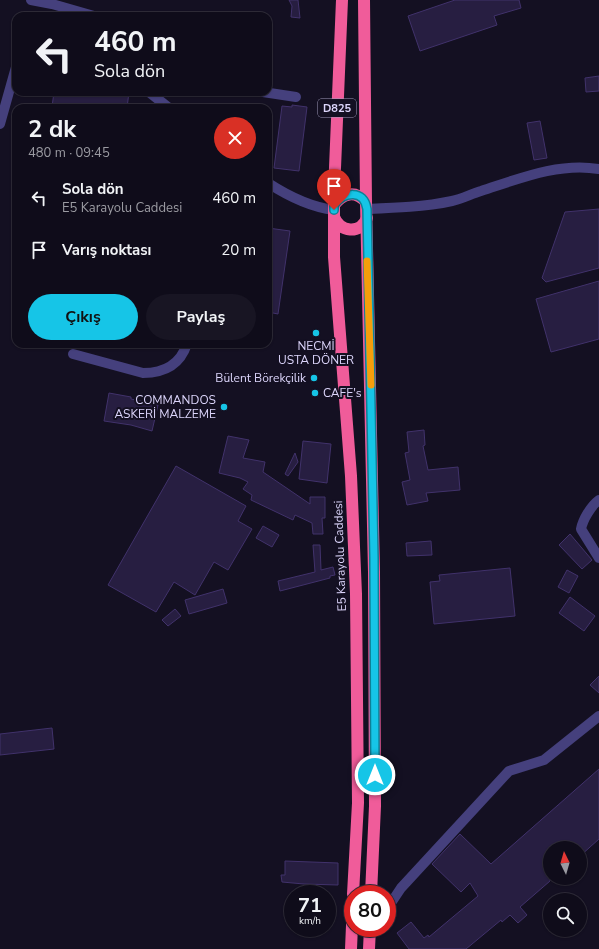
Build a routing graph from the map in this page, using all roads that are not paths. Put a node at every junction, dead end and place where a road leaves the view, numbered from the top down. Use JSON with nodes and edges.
{"nodes":[{"id":1,"x":31,"y":0,"type":"edge"},
{"id":2,"x":342,"y":0,"type":"edge"},
{"id":3,"x":364,"y":0,"type":"edge"},
{"id":4,"x":80,"y":12,"type":"edge"},
{"id":5,"x":12,"y":81,"type":"edge"},
{"id":6,"x":272,"y":93,"type":"edge"},
{"id":7,"x":154,"y":96,"type":"edge"},
{"id":8,"x":296,"y":97,"type":"dead end"},
{"id":9,"x":164,"y":104,"type":"edge"},
{"id":10,"x":0,"y":124,"type":"edge"},
{"id":11,"x":599,"y":169,"type":"edge"},
{"id":12,"x":272,"y":185,"type":"edge"},
{"id":13,"x":334,"y":210,"type":"junction"},
{"id":14,"x":367,"y":210,"type":"junction"},
{"id":15,"x":186,"y":348,"type":"edge"},
{"id":16,"x":72,"y":354,"type":"dead end"},
{"id":17,"x":599,"y":500,"type":"edge"},
{"id":18,"x":599,"y":558,"type":"edge"},
{"id":19,"x":599,"y":716,"type":"edge"},
{"id":20,"x":353,"y":885,"type":"edge"},
{"id":21,"x":372,"y":885,"type":"edge"},
{"id":22,"x":396,"y":896,"type":"edge"},
{"id":23,"x":351,"y":937,"type":"edge"},
{"id":24,"x":370,"y":937,"type":"edge"},
{"id":25,"x":350,"y":949,"type":"edge"},
{"id":26,"x":369,"y":949,"type":"edge"}],
"edges":[{"from":1,"to":4,"type":"street"},
{"from":2,"to":13,"type":"highway","name":"E5 Karayolu Caddesi","number":"D825"},
{"from":3,"to":14,"type":"highway","number":"D825"},
{"from":5,"to":10,"type":"street"},
{"from":6,"to":8,"type":"street"},
{"from":7,"to":9,"type":"street"},
{"from":11,"to":14,"type":"street"},
{"from":12,"to":13,"type":"street"},
{"from":13,"to":14,"type":"highway"},
{"from":13,"to":14,"type":"highway"},
{"from":13,"to":20,"type":"highway","name":"E5 Karayolu Caddesi"},
{"from":14,"to":21,"type":"highway"},
{"from":15,"to":16,"type":"street"},
{"from":17,"to":18,"type":"street"},
{"from":19,"to":22,"type":"street"},
{"from":23,"to":25,"type":"highway"},
{"from":24,"to":26,"type":"highway"}]}
